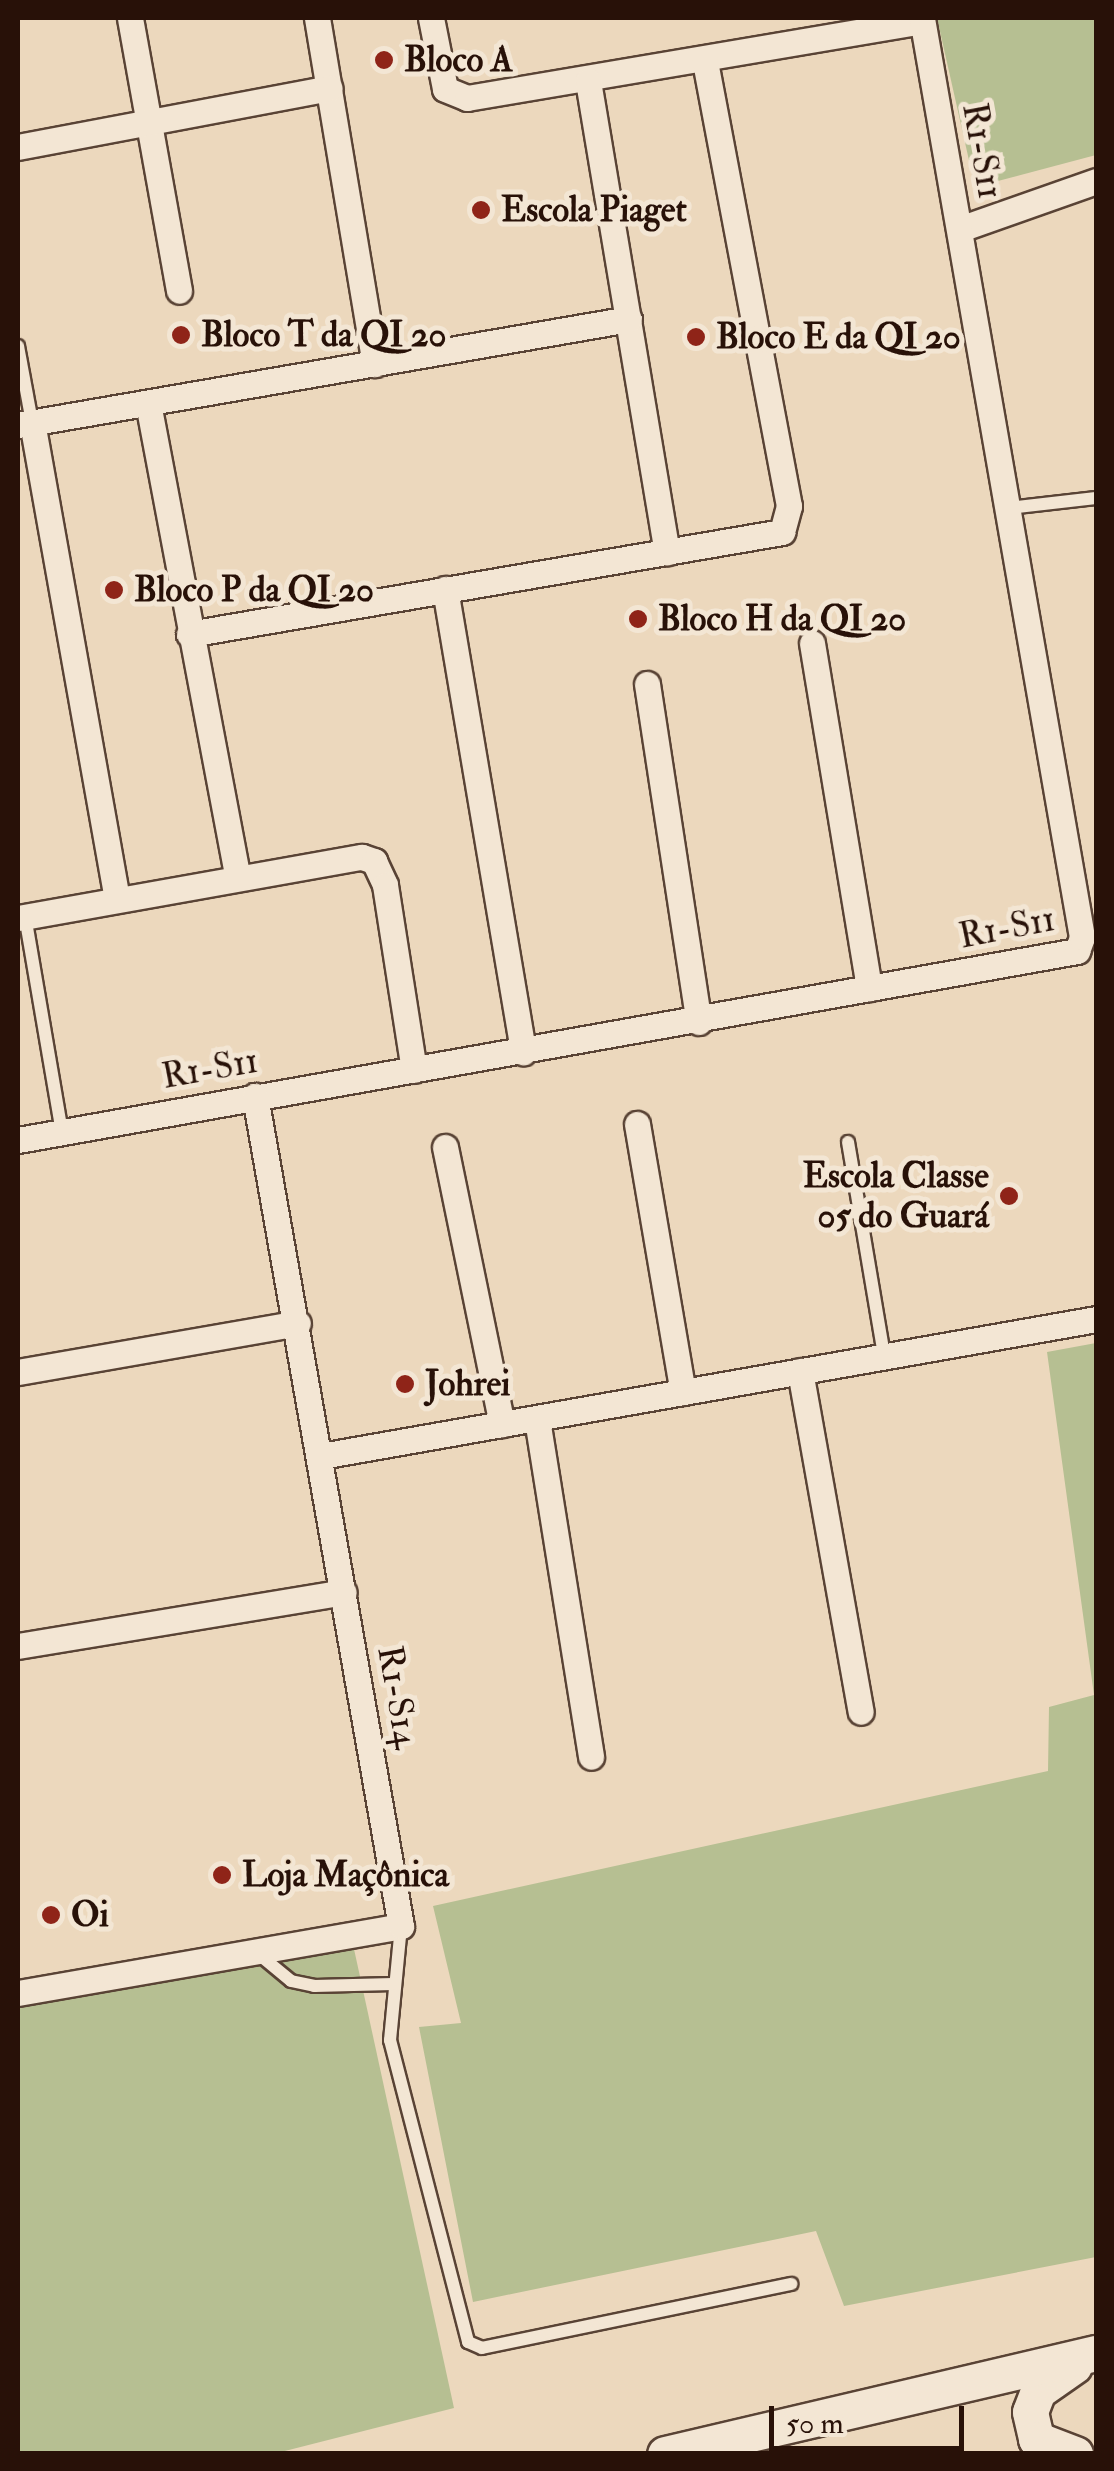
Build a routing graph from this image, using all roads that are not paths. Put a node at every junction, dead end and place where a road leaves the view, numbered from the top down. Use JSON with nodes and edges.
{"nodes":[{"id":1,"x":130,"y":18,"type":"edge"},
{"id":2,"x":317,"y":18,"type":"edge"},
{"id":3,"x":430,"y":18,"type":"edge"},
{"id":4,"x":791,"y":18,"type":"edge"},
{"id":5,"x":922,"y":19,"type":"edge"},
{"id":6,"x":796,"y":44,"type":"junction"},
{"id":7,"x":705,"y":60,"type":"junction"},
{"id":8,"x":588,"y":81,"type":"junction"},
{"id":9,"x":329,"y":88,"type":"junction"},
{"id":10,"x":150,"y":120,"type":"junction"},
{"id":11,"x":18,"y":147,"type":"edge"},
{"id":12,"x":1096,"y":181,"type":"edge"},
{"id":13,"x":960,"y":229,"type":"junction"},
{"id":14,"x":179,"y":291,"type":"dead end"},
{"id":15,"x":629,"y":319,"type":"junction"},
{"id":16,"x":18,"y":346,"type":"edge"},
{"id":17,"x":375,"y":364,"type":"junction"},
{"id":18,"x":148,"y":403,"type":"junction"},
{"id":19,"x":25,"y":423,"type":"edge"},
{"id":20,"x":1096,"y":498,"type":"edge"},
{"id":21,"x":1008,"y":508,"type":"junction"},
{"id":22,"x":667,"y":552,"type":"junction"},
{"id":23,"x":444,"y":589,"type":"junction"},
{"id":24,"x":189,"y":634,"type":"junction"},
{"id":25,"x":812,"y":642,"type":"dead end"},
{"id":26,"x":647,"y":684,"type":"dead end"},
{"id":27,"x":238,"y":878,"type":"junction"},
{"id":28,"x":118,"y":900,"type":"junction"},
{"id":29,"x":22,"y":917,"type":"edge"},
{"id":30,"x":1089,"y":936,"type":"edge"},
{"id":31,"x":869,"y":988,"type":"junction"},
{"id":32,"x":699,"y":1022,"type":"junction"},
{"id":33,"x":523,"y":1052,"type":"junction"},
{"id":34,"x":414,"y":1070,"type":"junction"},
{"id":35,"x":255,"y":1096,"type":"junction"},
{"id":36,"x":637,"y":1124,"type":"dead end"},
{"id":37,"x":62,"y":1132,"type":"junction"},
{"id":38,"x":18,"y":1140,"type":"edge"},
{"id":39,"x":848,"y":1142,"type":"dead end"},
{"id":40,"x":445,"y":1147,"type":"dead end"},
{"id":41,"x":1096,"y":1319,"type":"edge"},
{"id":42,"x":298,"y":1323,"type":"junction"},
{"id":43,"x":884,"y":1354,"type":"junction"},
{"id":44,"x":800,"y":1371,"type":"junction"},
{"id":45,"x":18,"y":1372,"type":"edge"},
{"id":46,"x":683,"y":1392,"type":"junction"},
{"id":47,"x":536,"y":1419,"type":"junction"},
{"id":48,"x":502,"y":1424,"type":"junction"},
{"id":49,"x":321,"y":1456,"type":"junction"},
{"id":50,"x":344,"y":1592,"type":"junction"},
{"id":51,"x":18,"y":1646,"type":"edge"},
{"id":52,"x":861,"y":1712,"type":"dead end"},
{"id":53,"x":591,"y":1758,"type":"dead end"},
{"id":54,"x":401,"y":1926,"type":"junction"},
{"id":55,"x":256,"y":1952,"type":"junction"},
{"id":56,"x":393,"y":1984,"type":"junction"},
{"id":57,"x":18,"y":1993,"type":"edge"},
{"id":58,"x":790,"y":2284,"type":"dead end"},
{"id":59,"x":1096,"y":2354,"type":"edge"},
{"id":60,"x":665,"y":2454,"type":"edge"},
{"id":61,"x":1075,"y":2454,"type":"edge"}],
"edges":[{"from":1,"to":10,"type":"street"},
{"from":2,"to":9,"type":"street"},
{"from":3,"to":8,"type":"street"},
{"from":4,"to":6,"type":"street"},
{"from":5,"to":6,"type":"street"},
{"from":5,"to":13,"type":"street","name":"R1-S11"},
{"from":6,"to":7,"type":"street"},
{"from":7,"to":8,"type":"street"},
{"from":7,"to":22,"type":"street"},
{"from":8,"to":15,"type":"street"},
{"from":9,"to":10,"type":"street"},
{"from":9,"to":17,"type":"street"},
{"from":10,"to":11,"type":"street"},
{"from":10,"to":14,"type":"street"},
{"from":12,"to":13,"type":"street"},
{"from":13,"to":21,"type":"street","name":"R1-S11"},
{"from":15,"to":17,"type":"street"},
{"from":15,"to":22,"type":"street"},
{"from":16,"to":19,"type":"lane"},
{"from":17,"to":18,"type":"street"},
{"from":18,"to":19,"type":"street"},
{"from":18,"to":24,"type":"street"},
{"from":19,"to":28,"type":"street"},
{"from":20,"to":21,"type":"lane"},
{"from":21,"to":30,"type":"street","name":"R1-S11"},
{"from":22,"to":23,"type":"street"},
{"from":23,"to":24,"type":"street"},
{"from":23,"to":33,"type":"street"},
{"from":24,"to":27,"type":"street"},
{"from":25,"to":31,"type":"street"},
{"from":26,"to":32,"type":"street"},
{"from":27,"to":28,"type":"street"},
{"from":27,"to":34,"type":"street"},
{"from":28,"to":29,"type":"street"},
{"from":29,"to":37,"type":"lane"},
{"from":30,"to":31,"type":"street","name":"R1-S11"},
{"from":31,"to":32,"type":"street","name":"R1-S11"},
{"from":32,"to":33,"type":"street","name":"R1-S11"},
{"from":33,"to":34,"type":"street","name":"R1-S11"},
{"from":34,"to":35,"type":"street","name":"R1-S11"},
{"from":35,"to":37,"type":"street","name":"R1-S11"},
{"from":35,"to":42,"type":"street","name":"R1-S14"},
{"from":36,"to":46,"type":"street"},
{"from":37,"to":38,"type":"street","name":"R1-S11"},
{"from":39,"to":43,"type":"lane"},
{"from":40,"to":48,"type":"street"},
{"from":41,"to":43,"type":"street"},
{"from":42,"to":45,"type":"street"},
{"from":42,"to":49,"type":"street","name":"R1-S14"},
{"from":43,"to":44,"type":"street"},
{"from":44,"to":46,"type":"street"},
{"from":44,"to":52,"type":"street"},
{"from":46,"to":47,"type":"street"},
{"from":47,"to":48,"type":"street"},
{"from":47,"to":53,"type":"street"},
{"from":48,"to":49,"type":"street"},
{"from":49,"to":50,"type":"street","name":"R1-S14"},
{"from":50,"to":51,"type":"street"},
{"from":50,"to":54,"type":"street","name":"R1-S14"},
{"from":54,"to":55,"type":"street"},
{"from":54,"to":56,"type":"lane"},
{"from":55,"to":56,"type":"lane"},
{"from":55,"to":57,"type":"street"},
{"from":56,"to":58,"type":"lane"},
{"from":59,"to":60,"type":"main road"},
{"from":59,"to":61,"type":"main road"}]}
